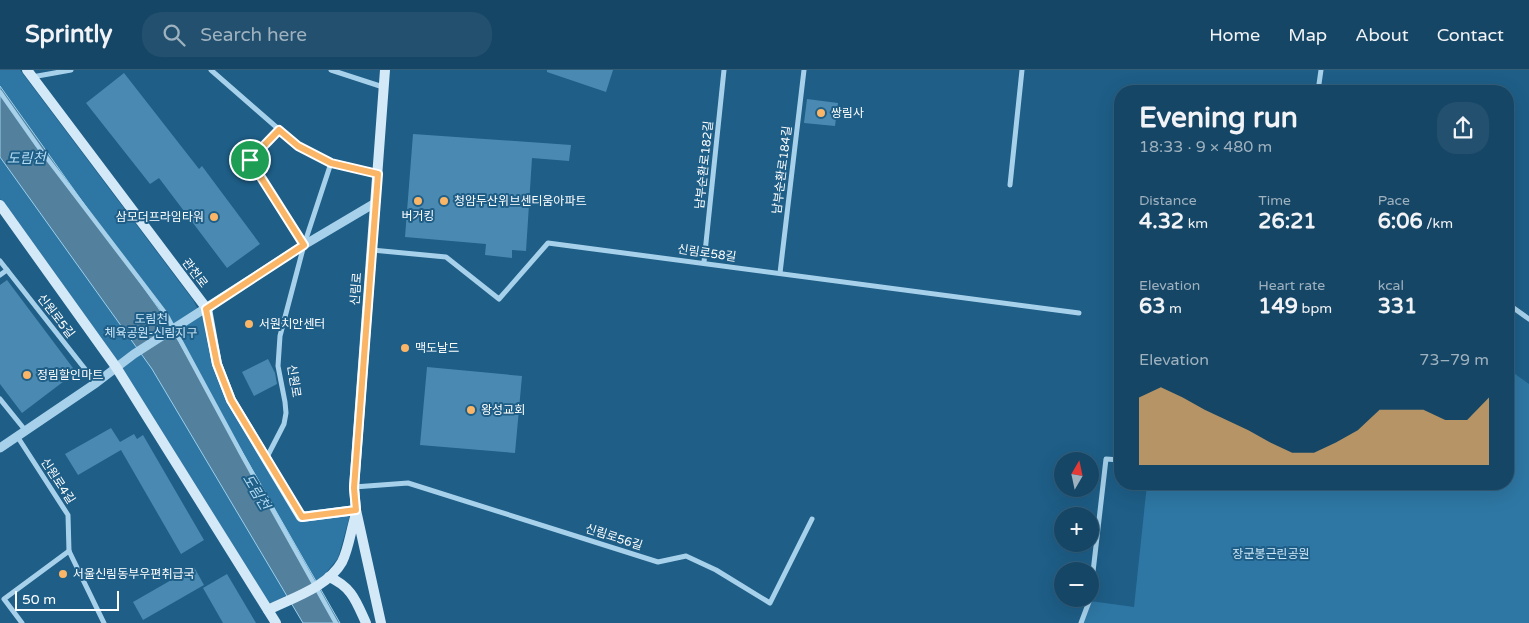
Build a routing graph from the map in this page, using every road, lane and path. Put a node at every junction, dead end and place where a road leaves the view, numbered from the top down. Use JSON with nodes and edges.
{"nodes":[{"id":1,"x":71,"y":70,"type":"edge"},
{"id":2,"x":211,"y":70,"type":"edge"},
{"id":3,"x":331,"y":70,"type":"edge"},
{"id":4,"x":385,"y":70,"type":"edge"},
{"id":5,"x":724,"y":70,"type":"edge"},
{"id":6,"x":804,"y":70,"type":"edge"},
{"id":7,"x":1022,"y":70,"type":"edge"},
{"id":8,"x":1321,"y":70,"type":"edge"},
{"id":9,"x":30,"y":74,"type":"edge"},
{"id":10,"x":1319,"y":85,"type":"edge"},
{"id":11,"x":384,"y":87,"type":"junction"},
{"id":12,"x":0,"y":92,"type":"edge"},
{"id":13,"x":279,"y":130,"type":"junction"},
{"id":14,"x":331,"y":163,"type":"junction"},
{"id":15,"x":378,"y":174,"type":"junction"},
{"id":16,"x":1010,"y":185,"type":"dead end"},
{"id":17,"x":375,"y":203,"type":"junction"},
{"id":18,"x":0,"y":205,"type":"edge"},
{"id":19,"x":304,"y":245,"type":"junction"},
{"id":20,"x":372,"y":250,"type":"junction"},
{"id":21,"x":0,"y":261,"type":"edge"},
{"id":22,"x":704,"y":262,"type":"junction"},
{"id":23,"x":7,"y":270,"type":"junction"},
{"id":24,"x":780,"y":273,"type":"junction"},
{"id":25,"x":0,"y":276,"type":"edge"},
{"id":26,"x":1514,"y":308,"type":"edge"},
{"id":27,"x":206,"y":309,"type":"junction"},
{"id":28,"x":1079,"y":313,"type":"dead end"},
{"id":29,"x":1529,"y":319,"type":"edge"},
{"id":30,"x":116,"y":367,"type":"junction"},
{"id":31,"x":96,"y":384,"type":"junction"},
{"id":32,"x":0,"y":398,"type":"edge"},
{"id":33,"x":25,"y":430,"type":"junction"},
{"id":34,"x":17,"y":436,"type":"junction"},
{"id":35,"x":0,"y":448,"type":"edge"},
{"id":36,"x":266,"y":459,"type":"junction"},
{"id":37,"x":1114,"y":460,"type":"edge"},
{"id":38,"x":354,"y":488,"type":"junction"},
{"id":39,"x":356,"y":510,"type":"junction"},
{"id":40,"x":812,"y":519,"type":"dead end"},
{"id":41,"x":69,"y":551,"type":"junction"},
{"id":42,"x":1094,"y":562,"type":"edge"},
{"id":43,"x":328,"y":577,"type":"junction"},
{"id":44,"x":1086,"y":607,"type":"edge"},
{"id":45,"x":268,"y":610,"type":"junction"},
{"id":46,"x":22,"y":623,"type":"edge"},
{"id":47,"x":103,"y":623,"type":"edge"},
{"id":48,"x":276,"y":623,"type":"edge"},
{"id":49,"x":336,"y":623,"type":"edge"},
{"id":50,"x":366,"y":623,"type":"edge"},
{"id":51,"x":381,"y":623,"type":"edge"},
{"id":52,"x":1080,"y":623,"type":"edge"}],
"edges":[{"from":1,"to":9,"type":"street"},
{"from":2,"to":13,"type":"street"},
{"from":3,"to":11,"type":"street"},
{"from":4,"to":11,"type":"main road","name":"신림로"},
{"from":5,"to":22,"type":"street","name":"남부순환로182길"},
{"from":6,"to":24,"type":"street","name":"남부순환로184길"},
{"from":7,"to":16,"type":"street"},
{"from":8,"to":10,"type":"street"},
{"from":9,"to":27,"type":"main road","name":"관천로"},
{"from":11,"to":15,"type":"main road","name":"신림로"},
{"from":12,"to":49,"type":"street"},
{"from":13,"to":14,"type":"street"},
{"from":13,"to":19,"type":"street"},
{"from":14,"to":15,"type":"street"},
{"from":14,"to":19,"type":"street","name":"신원로"},
{"from":15,"to":17,"type":"main road","name":"신림로"},
{"from":17,"to":19,"type":"street"},
{"from":17,"to":20,"type":"main road","name":"신림로"},
{"from":18,"to":30,"type":"main road"},
{"from":19,"to":27,"type":"street"},
{"from":19,"to":36,"type":"street","name":"신원로"},
{"from":20,"to":22,"type":"street","name":"신림로58길"},
{"from":20,"to":38,"type":"main road","name":"신림로"},
{"from":21,"to":23,"type":"street","name":"신원로5길"},
{"from":22,"to":24,"type":"street","name":"신림로58길"},
{"from":23,"to":25,"type":"street"},
{"from":23,"to":31,"type":"street","name":"신원로5길"},
{"from":24,"to":28,"type":"street","name":"신림로58길"},
{"from":26,"to":29,"type":"street"},
{"from":27,"to":30,"type":"street"},
{"from":27,"to":36,"type":"main road","name":"관천로"},
{"from":30,"to":31,"type":"street"},
{"from":30,"to":45,"type":"main road"},
{"from":31,"to":33,"type":"street"},
{"from":32,"to":33,"type":"street"},
{"from":33,"to":34,"type":"street"},
{"from":34,"to":35,"type":"street"},
{"from":34,"to":41,"type":"street","name":"신원로4길"},
{"from":36,"to":39,"type":"main road","name":"관천로"},
{"from":37,"to":42,"type":"street"},
{"from":38,"to":39,"type":"main road","name":"신림로"},
{"from":38,"to":40,"type":"street","name":"신림로56길"},
{"from":39,"to":43,"type":"main road","name":"신림로"},
{"from":39,"to":51,"type":"main road","name":"신림로"},
{"from":41,"to":46,"type":"street"},
{"from":41,"to":47,"type":"street","name":"신원로4길"},
{"from":43,"to":45,"type":"main road","name":"신림로"},
{"from":43,"to":50,"type":"main road"},
{"from":44,"to":52,"type":"street"},
{"from":45,"to":48,"type":"main road"}]}
